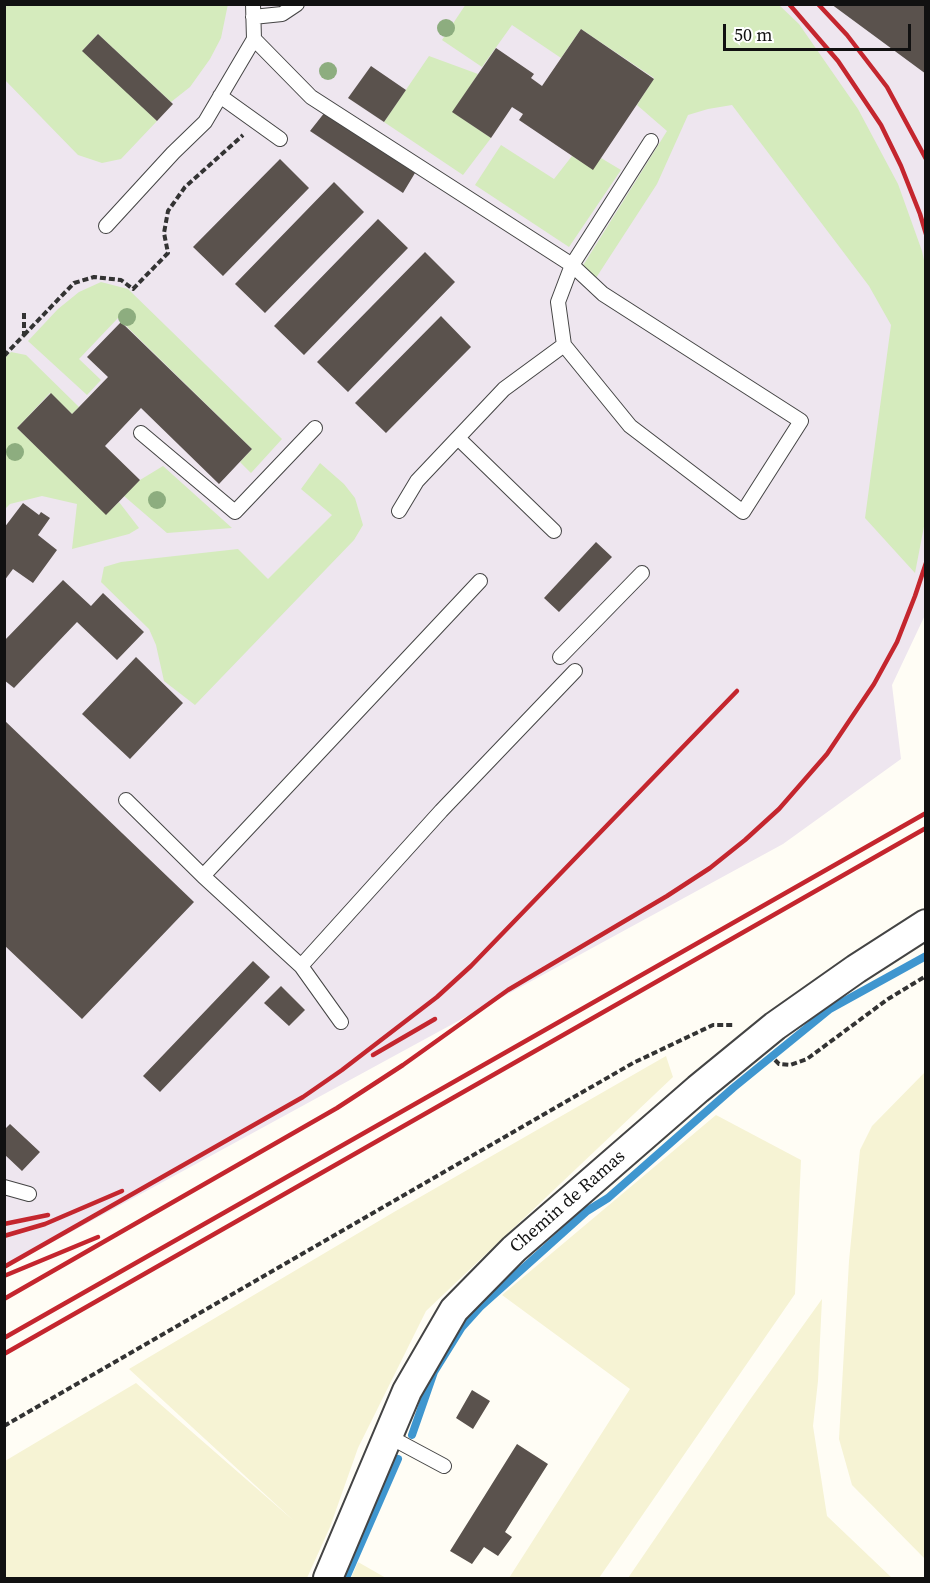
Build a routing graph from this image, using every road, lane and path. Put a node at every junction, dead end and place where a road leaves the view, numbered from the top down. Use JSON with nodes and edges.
{"nodes":[{"id":1,"x":297,"y":4,"type":"edge"},
{"id":2,"x":253,"y":11,"type":"edge"},
{"id":3,"x":254,"y":39,"type":"junction"},
{"id":4,"x":220,"y":96,"type":"junction"},
{"id":5,"x":256,"y":122,"type":"junction"},
{"id":6,"x":280,"y":139,"type":"dead end"},
{"id":7,"x":651,"y":141,"type":"dead end"},
{"id":8,"x":106,"y":226,"type":"dead end"},
{"id":9,"x":572,"y":265,"type":"junction"},
{"id":10,"x":24,"y":313,"type":"dead end"},
{"id":11,"x":24,"y":335,"type":"junction"},
{"id":12,"x":564,"y":345,"type":"junction"},
{"id":13,"x":4,"y":356,"type":"edge"},
{"id":14,"x":315,"y":428,"type":"dead end"},
{"id":15,"x":141,"y":433,"type":"dead end"},
{"id":16,"x":458,"y":438,"type":"junction"},
{"id":17,"x":399,"y":511,"type":"dead end"},
{"id":18,"x":554,"y":531,"type":"dead end"},
{"id":19,"x":642,"y":573,"type":"dead end"},
{"id":20,"x":480,"y":581,"type":"dead end"},
{"id":21,"x":560,"y":657,"type":"dead end"},
{"id":22,"x":575,"y":671,"type":"dead end"},
{"id":23,"x":126,"y":800,"type":"dead end"},
{"id":24,"x":202,"y":876,"type":"junction"},
{"id":25,"x":926,"y":924,"type":"edge"},
{"id":26,"x":301,"y":966,"type":"junction"},
{"id":27,"x":926,"y":976,"type":"edge"},
{"id":28,"x":341,"y":1022,"type":"dead end"},
{"id":29,"x":756,"y":1043,"type":"junction"},
{"id":30,"x":779,"y":1064,"type":"dead end"},
{"id":31,"x":4,"y":1187,"type":"edge"},
{"id":32,"x":29,"y":1194,"type":"dead end"},
{"id":33,"x":4,"y":1426,"type":"edge"},
{"id":34,"x":388,"y":1436,"type":"junction"},
{"id":35,"x":444,"y":1466,"type":"dead end"},
{"id":36,"x":328,"y":1578,"type":"edge"}],
"edges":[{"from":1,"to":2,"type":"lane"},
{"from":2,"to":3,"type":"lane"},
{"from":3,"to":4,"type":"lane"},
{"from":3,"to":9,"type":"lane"},
{"from":4,"to":5,"type":"lane"},
{"from":4,"to":8,"type":"lane"},
{"from":5,"to":6,"type":"lane"},
{"from":5,"to":11,"type":"path"},
{"from":7,"to":9,"type":"lane"},
{"from":9,"to":12,"type":"lane"},
{"from":9,"to":12,"type":"lane"},
{"from":10,"to":11,"type":"path"},
{"from":11,"to":13,"type":"path"},
{"from":12,"to":16,"type":"lane"},
{"from":14,"to":15,"type":"lane"},
{"from":16,"to":17,"type":"lane"},
{"from":16,"to":18,"type":"lane"},
{"from":19,"to":21,"type":"lane"},
{"from":20,"to":24,"type":"lane"},
{"from":22,"to":26,"type":"lane"},
{"from":23,"to":24,"type":"lane"},
{"from":24,"to":26,"type":"lane"},
{"from":25,"to":29,"type":"street","name":"Chemin de Ramas"},
{"from":26,"to":28,"type":"lane"},
{"from":27,"to":30,"type":"path"},
{"from":29,"to":33,"type":"path"},
{"from":29,"to":34,"type":"street","name":"Chemin de Ramas"},
{"from":31,"to":32,"type":"lane"},
{"from":34,"to":35,"type":"lane"},
{"from":34,"to":36,"type":"street","name":"Chemin de Ramas"}]}
